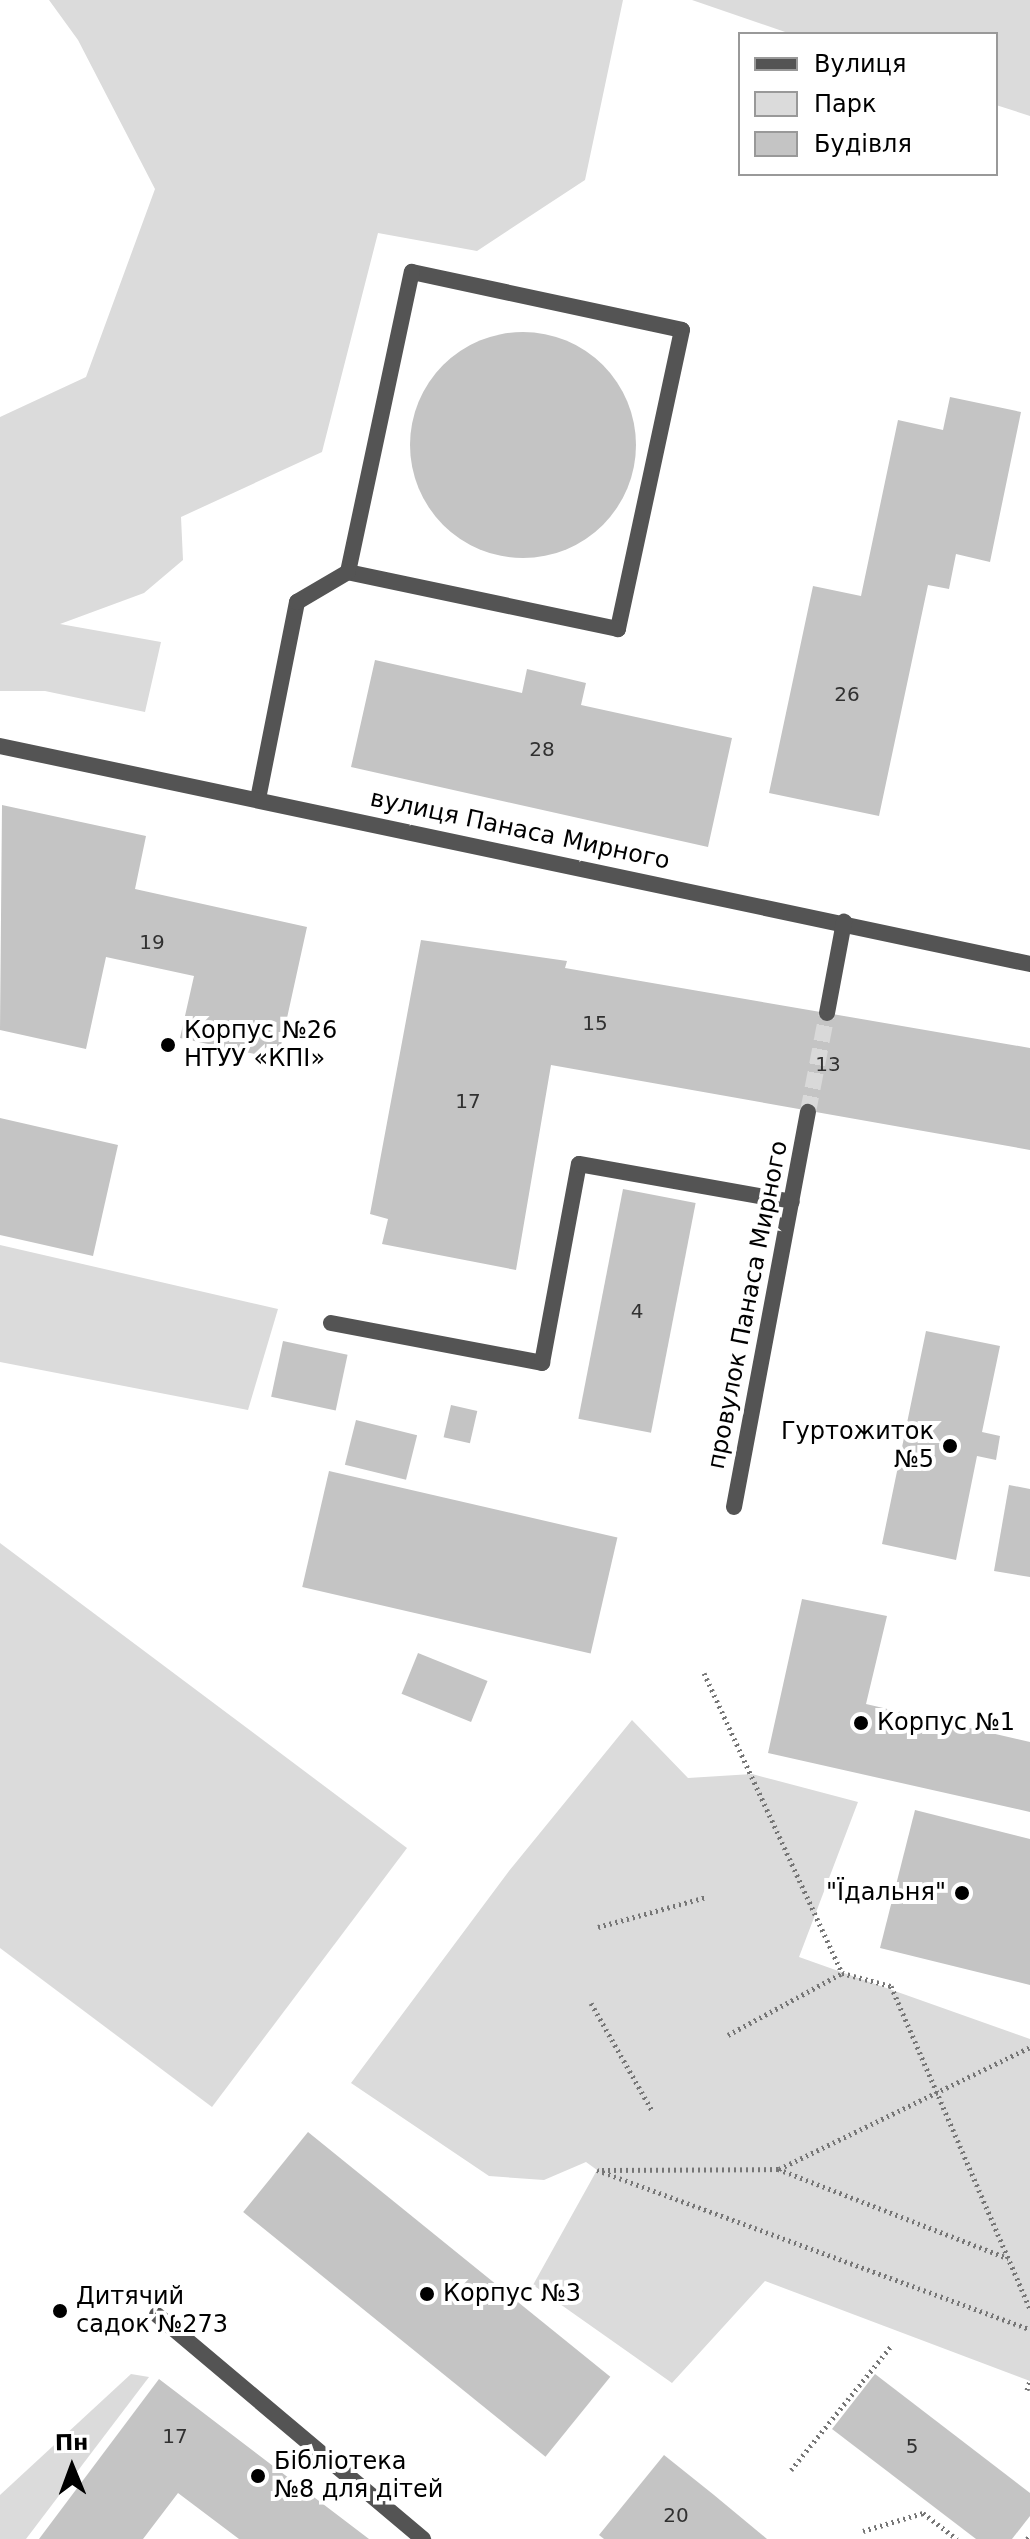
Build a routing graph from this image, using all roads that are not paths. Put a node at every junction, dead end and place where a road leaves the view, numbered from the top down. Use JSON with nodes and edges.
{"nodes":[{"id":1,"x":348,"y":572,"type":"junction"},
{"id":2,"x":0,"y":746,"type":"edge"},
{"id":3,"x":258,"y":799,"type":"junction"},
{"id":4,"x":844,"y":922,"type":"junction"},
{"id":5,"x":1030,"y":964,"type":"edge"},
{"id":6,"x":827,"y":1013,"type":"tunnel mouth"},
{"id":7,"x":808,"y":1112,"type":"tunnel mouth"},
{"id":8,"x":792,"y":1202,"type":"junction"},
{"id":9,"x":331,"y":1323,"type":"dead end"},
{"id":10,"x":734,"y":1507,"type":"dead end"},
{"id":11,"x":157,"y":2315,"type":"dead end"},
{"id":12,"x":423,"y":2539,"type":"edge"}],
"edges":[{"from":1,"to":1,"type":"street"},
{"from":1,"to":3,"type":"street"},
{"from":2,"to":3,"type":"street","name":"вулиця Панаса Мирного"},
{"from":3,"to":4,"type":"street","name":"вулиця Панаса Мирного"},
{"from":4,"to":5,"type":"street","name":"вулиця Панаса Мирного"},
{"from":4,"to":6,"type":"street"},
{"from":7,"to":8,"type":"street","name":"провулок Панаса Мирного"},
{"from":8,"to":9,"type":"street"},
{"from":8,"to":10,"type":"street","name":"провулок Панаса Мирного"},
{"from":11,"to":12,"type":"street"}]}
